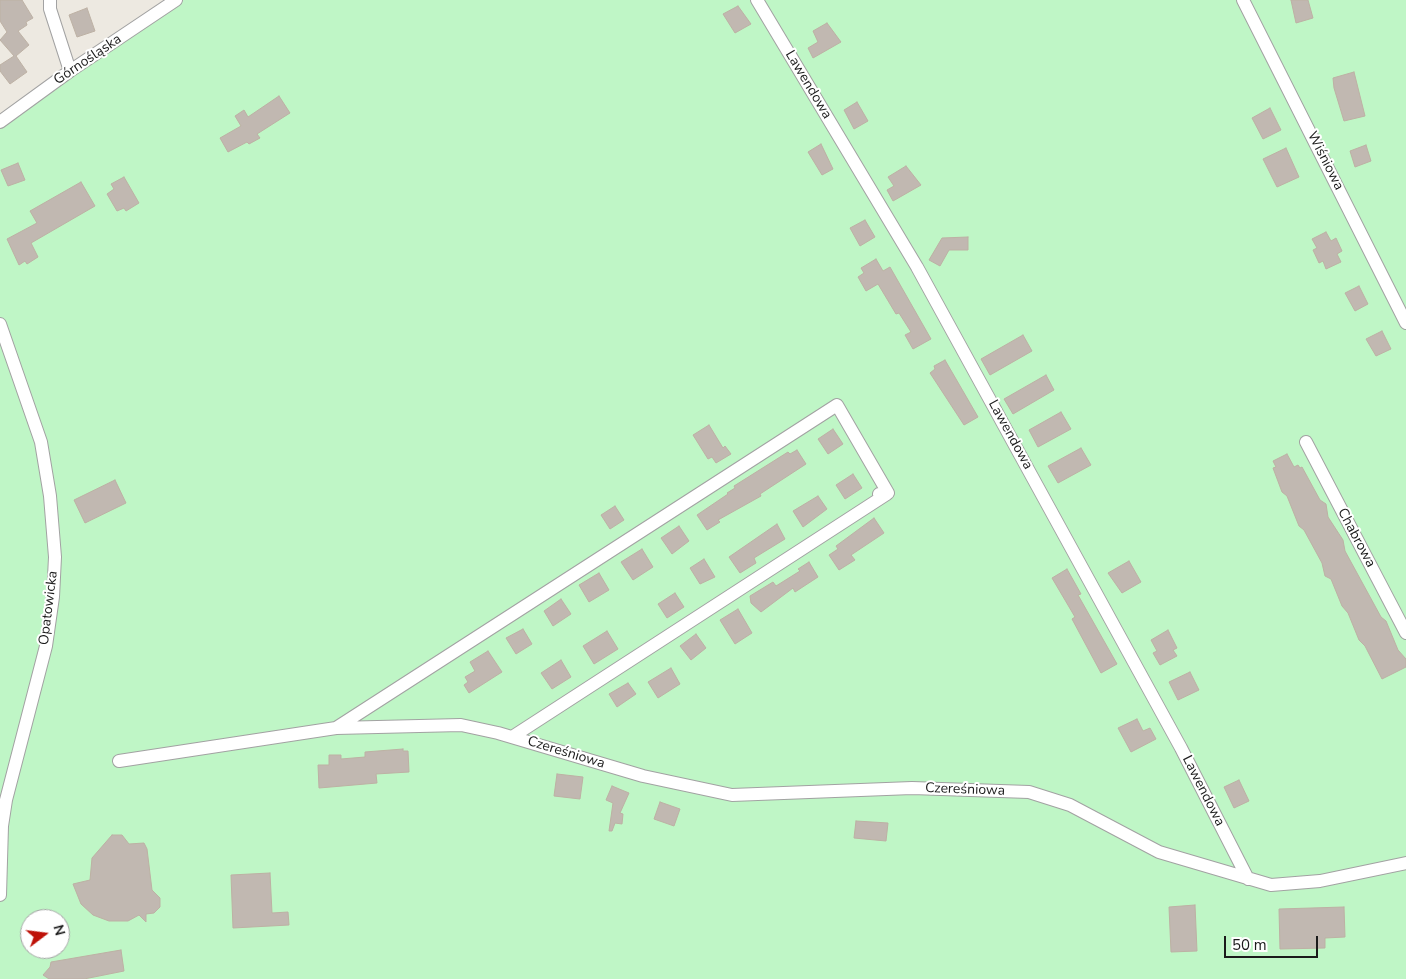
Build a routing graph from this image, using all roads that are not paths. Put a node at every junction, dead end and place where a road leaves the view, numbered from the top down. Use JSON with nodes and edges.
{"nodes":[{"id":1,"x":50,"y":0,"type":"edge"},
{"id":2,"x":176,"y":0,"type":"edge"},
{"id":3,"x":757,"y":0,"type":"edge"},
{"id":4,"x":1244,"y":0,"type":"edge"},
{"id":5,"x":70,"y":71,"type":"junction"},
{"id":6,"x":0,"y":122,"type":"edge"},
{"id":7,"x":1406,"y":323,"type":"edge"},
{"id":8,"x":0,"y":324,"type":"edge"},
{"id":9,"x":1306,"y":442,"type":"dead end"},
{"id":10,"x":1406,"y":633,"type":"edge"},
{"id":11,"x":336,"y":728,"type":"junction"},
{"id":12,"x":512,"y":737,"type":"junction"},
{"id":13,"x":118,"y":761,"type":"dead end"},
{"id":14,"x":1,"y":832,"type":"edge"},
{"id":15,"x":1406,"y":863,"type":"edge"},
{"id":16,"x":1248,"y":879,"type":"junction"},
{"id":17,"x":0,"y":895,"type":"edge"}],
"edges":[{"from":1,"to":5,"type":"street"},
{"from":2,"to":5,"type":"street","name":"Górnośląska"},
{"from":3,"to":16,"type":"street","name":"Lawendowa"},
{"from":4,"to":7,"type":"street","name":"Wiśniowa"},
{"from":5,"to":6,"type":"street","name":"Górnośląska"},
{"from":8,"to":14,"type":"street","name":"Opatowicka"},
{"from":9,"to":10,"type":"street","name":"Chabrowa"},
{"from":11,"to":12,"type":"street","name":"Czereśniowa"},
{"from":11,"to":12,"type":"street","name":"Czereśniowa"},
{"from":11,"to":13,"type":"street","name":"Czereśniowa"},
{"from":12,"to":16,"type":"street","name":"Czereśniowa"},
{"from":14,"to":17,"type":"street","name":"Opatowicka"},
{"from":15,"to":16,"type":"street","name":"Czereśniowa"}]}
